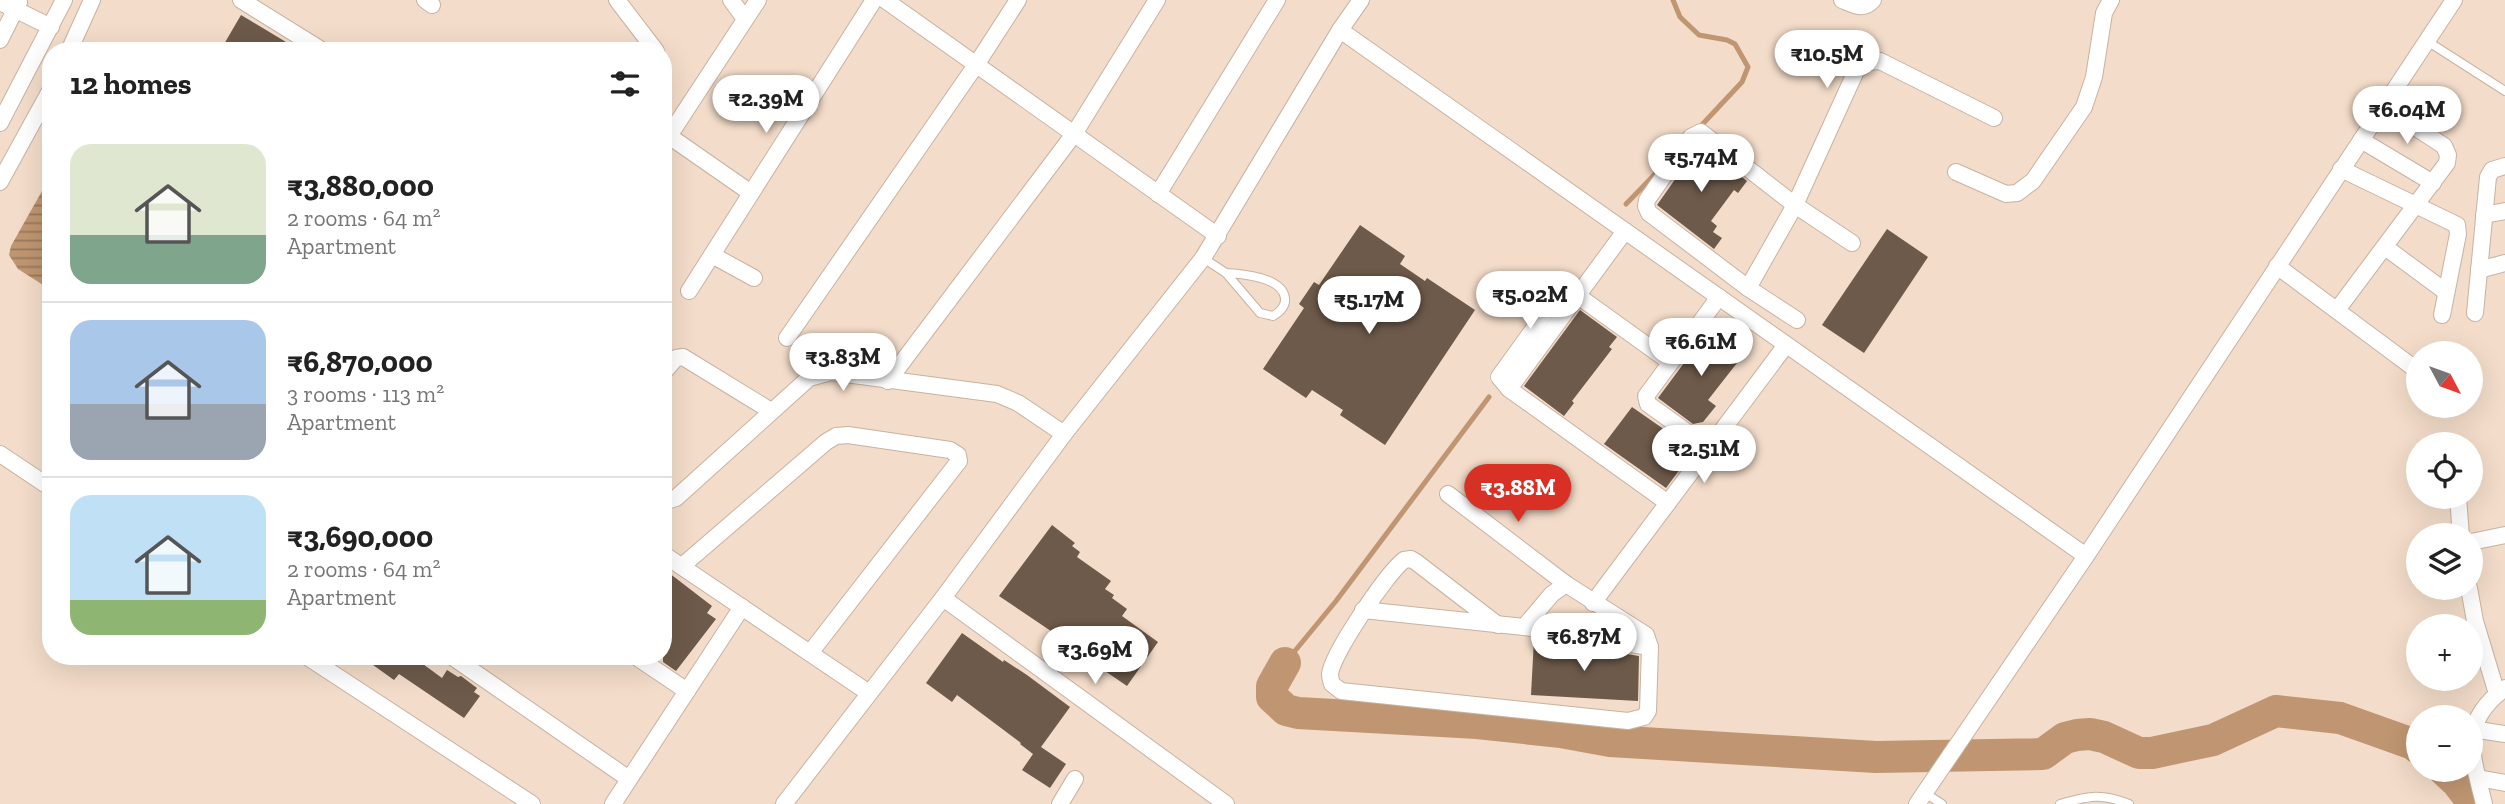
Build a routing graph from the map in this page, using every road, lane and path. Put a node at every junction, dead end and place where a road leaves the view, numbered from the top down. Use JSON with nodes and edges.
{"nodes":[{"id":1,"x":64,"y":0,"type":"edge"},
{"id":2,"x":92,"y":0,"type":"edge"},
{"id":3,"x":241,"y":0,"type":"edge"},
{"id":4,"x":617,"y":0,"type":"edge"},
{"id":5,"x":731,"y":0,"type":"edge"},
{"id":6,"x":758,"y":0,"type":"edge"},
{"id":7,"x":874,"y":0,"type":"edge"},
{"id":8,"x":885,"y":0,"type":"edge"},
{"id":9,"x":1018,"y":0,"type":"edge"},
{"id":10,"x":1157,"y":0,"type":"edge"},
{"id":11,"x":1276,"y":0,"type":"edge"},
{"id":12,"x":1360,"y":0,"type":"edge"},
{"id":13,"x":1842,"y":0,"type":"edge"},
{"id":14,"x":1873,"y":0,"type":"edge"},
{"id":15,"x":2111,"y":0,"type":"edge"},
{"id":16,"x":2454,"y":0,"type":"edge"},
{"id":17,"x":0,"y":2,"type":"edge"},
{"id":18,"x":18,"y":5,"type":"edge"},
{"id":19,"x":745,"y":19,"type":"junction"},
{"id":20,"x":51,"y":27,"type":"junction"},
{"id":21,"x":1340,"y":30,"type":"junction"},
{"id":22,"x":0,"y":40,"type":"edge"},
{"id":23,"x":2427,"y":41,"type":"junction"},
{"id":24,"x":43,"y":42,"type":"edge"},
{"id":25,"x":76,"y":42,"type":"edge"},
{"id":26,"x":309,"y":42,"type":"edge"},
{"id":27,"x":649,"y":42,"type":"edge"},
{"id":28,"x":42,"y":44,"type":"edge"},
{"id":29,"x":976,"y":65,"type":"junction"},
{"id":30,"x":18,"y":91,"type":"junction"},
{"id":31,"x":2505,"y":91,"type":"edge"},
{"id":32,"x":5,"y":104,"type":"edge"},
{"id":33,"x":2383,"y":107,"type":"junction"},
{"id":34,"x":42,"y":112,"type":"edge"},
{"id":35,"x":42,"y":113,"type":"edge"},
{"id":36,"x":42,"y":115,"type":"edge"},
{"id":37,"x":1994,"y":118,"type":"dead end"},
{"id":38,"x":0,"y":123,"type":"edge"},
{"id":39,"x":672,"y":132,"type":"edge"},
{"id":40,"x":1074,"y":134,"type":"junction"},
{"id":41,"x":2361,"y":140,"type":"junction"},
{"id":42,"x":672,"y":145,"type":"edge"},
{"id":43,"x":2505,"y":166,"type":"edge"},
{"id":44,"x":2341,"y":169,"type":"junction"},
{"id":45,"x":1956,"y":172,"type":"dead end"},
{"id":46,"x":0,"y":183,"type":"edge"},
{"id":47,"x":2433,"y":183,"type":"junction"},
{"id":48,"x":751,"y":193,"type":"junction"},
{"id":49,"x":1158,"y":194,"type":"junction"},
{"id":50,"x":1795,"y":205,"type":"junction"},
{"id":51,"x":2418,"y":205,"type":"junction"},
{"id":52,"x":2505,"y":211,"type":"edge"},
{"id":53,"x":2484,"y":215,"type":"junction"},
{"id":54,"x":1625,"y":231,"type":"junction"},
{"id":55,"x":1218,"y":236,"type":"junction"},
{"id":56,"x":1852,"y":243,"type":"dead end"},
{"id":57,"x":2385,"y":247,"type":"junction"},
{"id":58,"x":712,"y":255,"type":"junction"},
{"id":59,"x":1203,"y":258,"type":"junction"},
{"id":60,"x":2505,"y":263,"type":"edge"},
{"id":61,"x":1719,"y":264,"type":"junction"},
{"id":62,"x":2277,"y":266,"type":"junction"},
{"id":63,"x":2479,"y":270,"type":"junction"},
{"id":64,"x":1226,"y":272,"type":"junction"},
{"id":65,"x":754,"y":278,"type":"dead end"},
{"id":66,"x":1703,"y":286,"type":"junction"},
{"id":67,"x":1748,"y":288,"type":"junction"},
{"id":68,"x":689,"y":291,"type":"dead end"},
{"id":69,"x":2446,"y":292,"type":"junction"},
{"id":70,"x":1580,"y":295,"type":"junction"},
{"id":71,"x":1719,"y":298,"type":"junction"},
{"id":72,"x":2337,"y":310,"type":"junction"},
{"id":73,"x":2474,"y":313,"type":"dead end"},
{"id":74,"x":2442,"y":315,"type":"dead end"},
{"id":75,"x":1797,"y":320,"type":"dead end"},
{"id":76,"x":787,"y":338,"type":"dead end"},
{"id":77,"x":1786,"y":345,"type":"junction"},
{"id":78,"x":1670,"y":362,"type":"junction"},
{"id":79,"x":2406,"y":362,"type":"edge"},
{"id":80,"x":672,"y":363,"type":"edge"},
{"id":81,"x":888,"y":381,"type":"junction"},
{"id":82,"x":771,"y":411,"type":"junction"},
{"id":83,"x":1064,"y":434,"type":"junction"},
{"id":84,"x":1709,"y":448,"type":"junction"},
{"id":85,"x":0,"y":454,"type":"edge"},
{"id":86,"x":42,"y":482,"type":"edge"},
{"id":87,"x":1448,"y":494,"type":"dead end"},
{"id":88,"x":672,"y":499,"type":"edge"},
{"id":89,"x":1668,"y":503,"type":"junction"},
{"id":90,"x":2505,"y":535,"type":"edge"},
{"id":91,"x":2483,"y":540,"type":"edge"},
{"id":92,"x":2086,"y":556,"type":"junction"},
{"id":93,"x":672,"y":560,"type":"edge"},
{"id":94,"x":682,"y":566,"type":"junction"},
{"id":95,"x":1566,"y":584,"type":"junction"},
{"id":96,"x":943,"y":597,"type":"junction"},
{"id":97,"x":2471,"y":600,"type":"edge"},
{"id":98,"x":1593,"y":603,"type":"junction"},
{"id":99,"x":742,"y":607,"type":"junction"},
{"id":100,"x":1363,"y":610,"type":"junction"},
{"id":101,"x":1498,"y":625,"type":"junction"},
{"id":102,"x":1524,"y":627,"type":"junction"},
{"id":103,"x":1650,"y":647,"type":"junction"},
{"id":104,"x":810,"y":653,"type":"junction"},
{"id":105,"x":320,"y":665,"type":"edge"},
{"id":106,"x":464,"y":665,"type":"edge"},
{"id":107,"x":648,"y":665,"type":"edge"},
{"id":108,"x":687,"y":691,"type":"junction"},
{"id":109,"x":2501,"y":691,"type":"edge"},
{"id":110,"x":869,"y":693,"type":"junction"},
{"id":111,"x":2483,"y":709,"type":"edge"},
{"id":112,"x":2483,"y":731,"type":"edge"},
{"id":113,"x":2505,"y":734,"type":"edge"},
{"id":114,"x":629,"y":779,"type":"junction"},
{"id":115,"x":1075,"y":779,"type":"dead end"},
{"id":116,"x":2483,"y":779,"type":"edge"},
{"id":117,"x":2479,"y":782,"type":"edge"},
{"id":118,"x":2505,"y":783,"type":"edge"},
{"id":119,"x":1925,"y":792,"type":"edge"},
{"id":120,"x":532,"y":804,"type":"edge"},
{"id":121,"x":613,"y":804,"type":"edge"},
{"id":122,"x":784,"y":804,"type":"edge"},
{"id":123,"x":1060,"y":804,"type":"edge"},
{"id":124,"x":1226,"y":804,"type":"edge"},
{"id":125,"x":1942,"y":804,"type":"edge"},
{"id":126,"x":2060,"y":804,"type":"edge"},
{"id":127,"x":2129,"y":804,"type":"edge"},
{"id":128,"x":2484,"y":804,"type":"edge"}],
"edges":[{"from":1,"to":20,"type":"street"},
{"from":2,"to":25,"type":"street"},
{"from":3,"to":26,"type":"street"},
{"from":4,"to":27,"type":"street"},
{"from":5,"to":19,"type":"street"},
{"from":6,"to":19,"type":"street"},
{"from":7,"to":48,"type":"street"},
{"from":8,"to":29,"type":"street"},
{"from":9,"to":29,"type":"street"},
{"from":10,"to":40,"type":"street"},
{"from":11,"to":49,"type":"street"},
{"from":12,"to":21,"type":"street"},
{"from":13,"to":14,"type":"street"},
{"from":15,"to":45,"type":"street"},
{"from":16,"to":23,"type":"street"},
{"from":17,"to":18,"type":"street"},
{"from":18,"to":20,"type":"street"},
{"from":18,"to":22,"type":"street"},
{"from":19,"to":39,"type":"street"},
{"from":20,"to":24,"type":"street"},
{"from":21,"to":54,"type":"street"},
{"from":21,"to":55,"type":"street"},
{"from":23,"to":31,"type":"lane"},
{"from":23,"to":33,"type":"street"},
{"from":28,"to":30,"type":"street"},
{"from":29,"to":40,"type":"street"},
{"from":29,"to":76,"type":"street"},
{"from":30,"to":32,"type":"street"},
{"from":30,"to":34,"type":"street"},
{"from":32,"to":35,"type":"street"},
{"from":32,"to":38,"type":"street"},
{"from":33,"to":41,"type":"street"},
{"from":33,"to":47,"type":"street"},
{"from":36,"to":46,"type":"street"},
{"from":37,"to":50,"type":"street"},
{"from":40,"to":49,"type":"street"},
{"from":40,"to":81,"type":"street"},
{"from":41,"to":44,"type":"street"},
{"from":41,"to":47,"type":"street"},
{"from":42,"to":48,"type":"street"},
{"from":43,"to":53,"type":"street"},
{"from":44,"to":51,"type":"street"},
{"from":44,"to":62,"type":"street"},
{"from":47,"to":51,"type":"street"},
{"from":48,"to":58,"type":"street"},
{"from":49,"to":55,"type":"street"},
{"from":50,"to":56,"type":"street"},
{"from":50,"to":61,"type":"street"},
{"from":50,"to":67,"type":"street"},
{"from":51,"to":57,"type":"street"},
{"from":51,"to":69,"type":"street"},
{"from":52,"to":53,"type":"street"},
{"from":53,"to":63,"type":"street"},
{"from":54,"to":66,"type":"street"},
{"from":54,"to":70,"type":"street"},
{"from":55,"to":59,"type":"street"},
{"from":57,"to":69,"type":"street"},
{"from":57,"to":72,"type":"street"},
{"from":58,"to":65,"type":"street"},
{"from":58,"to":68,"type":"street"},
{"from":59,"to":64,"type":"lane"},
{"from":59,"to":83,"type":"street"},
{"from":60,"to":63,"type":"street"},
{"from":61,"to":66,"type":"street"},
{"from":61,"to":67,"type":"street"},
{"from":62,"to":72,"type":"street"},
{"from":62,"to":92,"type":"street"},
{"from":63,"to":73,"type":"street"},
{"from":64,"to":64,"type":"lane"},
{"from":66,"to":71,"type":"street"},
{"from":67,"to":75,"type":"street"},
{"from":69,"to":74,"type":"street"},
{"from":70,"to":78,"type":"street"},
{"from":70,"to":89,"type":"street"},
{"from":71,"to":77,"type":"street"},
{"from":71,"to":78,"type":"street"},
{"from":72,"to":79,"type":"street"},
{"from":77,"to":84,"type":"street"},
{"from":77,"to":92,"type":"street"},
{"from":78,"to":84,"type":"street"},
{"from":80,"to":82,"type":"street"},
{"from":81,"to":82,"type":"street"},
{"from":81,"to":83,"type":"street"},
{"from":82,"to":88,"type":"street"},
{"from":83,"to":96,"type":"street"},
{"from":84,"to":89,"type":"street"},
{"from":85,"to":86,"type":"street"},
{"from":87,"to":95,"type":"street"},
{"from":89,"to":98,"type":"street"},
{"from":90,"to":91,"type":"street"},
{"from":92,"to":119,"type":"street"},
{"from":93,"to":94,"type":"street"},
{"from":94,"to":99,"type":"street"},
{"from":94,"to":104,"type":"street"},
{"from":95,"to":98,"type":"street"},
{"from":95,"to":102,"type":"street"},
{"from":96,"to":110,"type":"street"},
{"from":96,"to":124,"type":"street"},
{"from":97,"to":109,"type":"street"},
{"from":98,"to":103,"type":"street"},
{"from":99,"to":104,"type":"street"},
{"from":99,"to":108,"type":"street"},
{"from":100,"to":101,"type":"street"},
{"from":100,"to":101,"type":"street"},
{"from":100,"to":103,"type":"street"},
{"from":101,"to":102,"type":"street"},
{"from":102,"to":103,"type":"street"},
{"from":104,"to":110,"type":"street"},
{"from":105,"to":120,"type":"street"},
{"from":106,"to":114,"type":"street"},
{"from":107,"to":108,"type":"street"},
{"from":108,"to":114,"type":"street"},
{"from":109,"to":111,"type":"street"},
{"from":110,"to":122,"type":"street"},
{"from":112,"to":113,"type":"street"},
{"from":114,"to":121,"type":"street"},
{"from":115,"to":123,"type":"street"},
{"from":116,"to":118,"type":"street"},
{"from":117,"to":128,"type":"street"},
{"from":119,"to":125,"type":"lane"},
{"from":126,"to":127,"type":"lane"}]}
